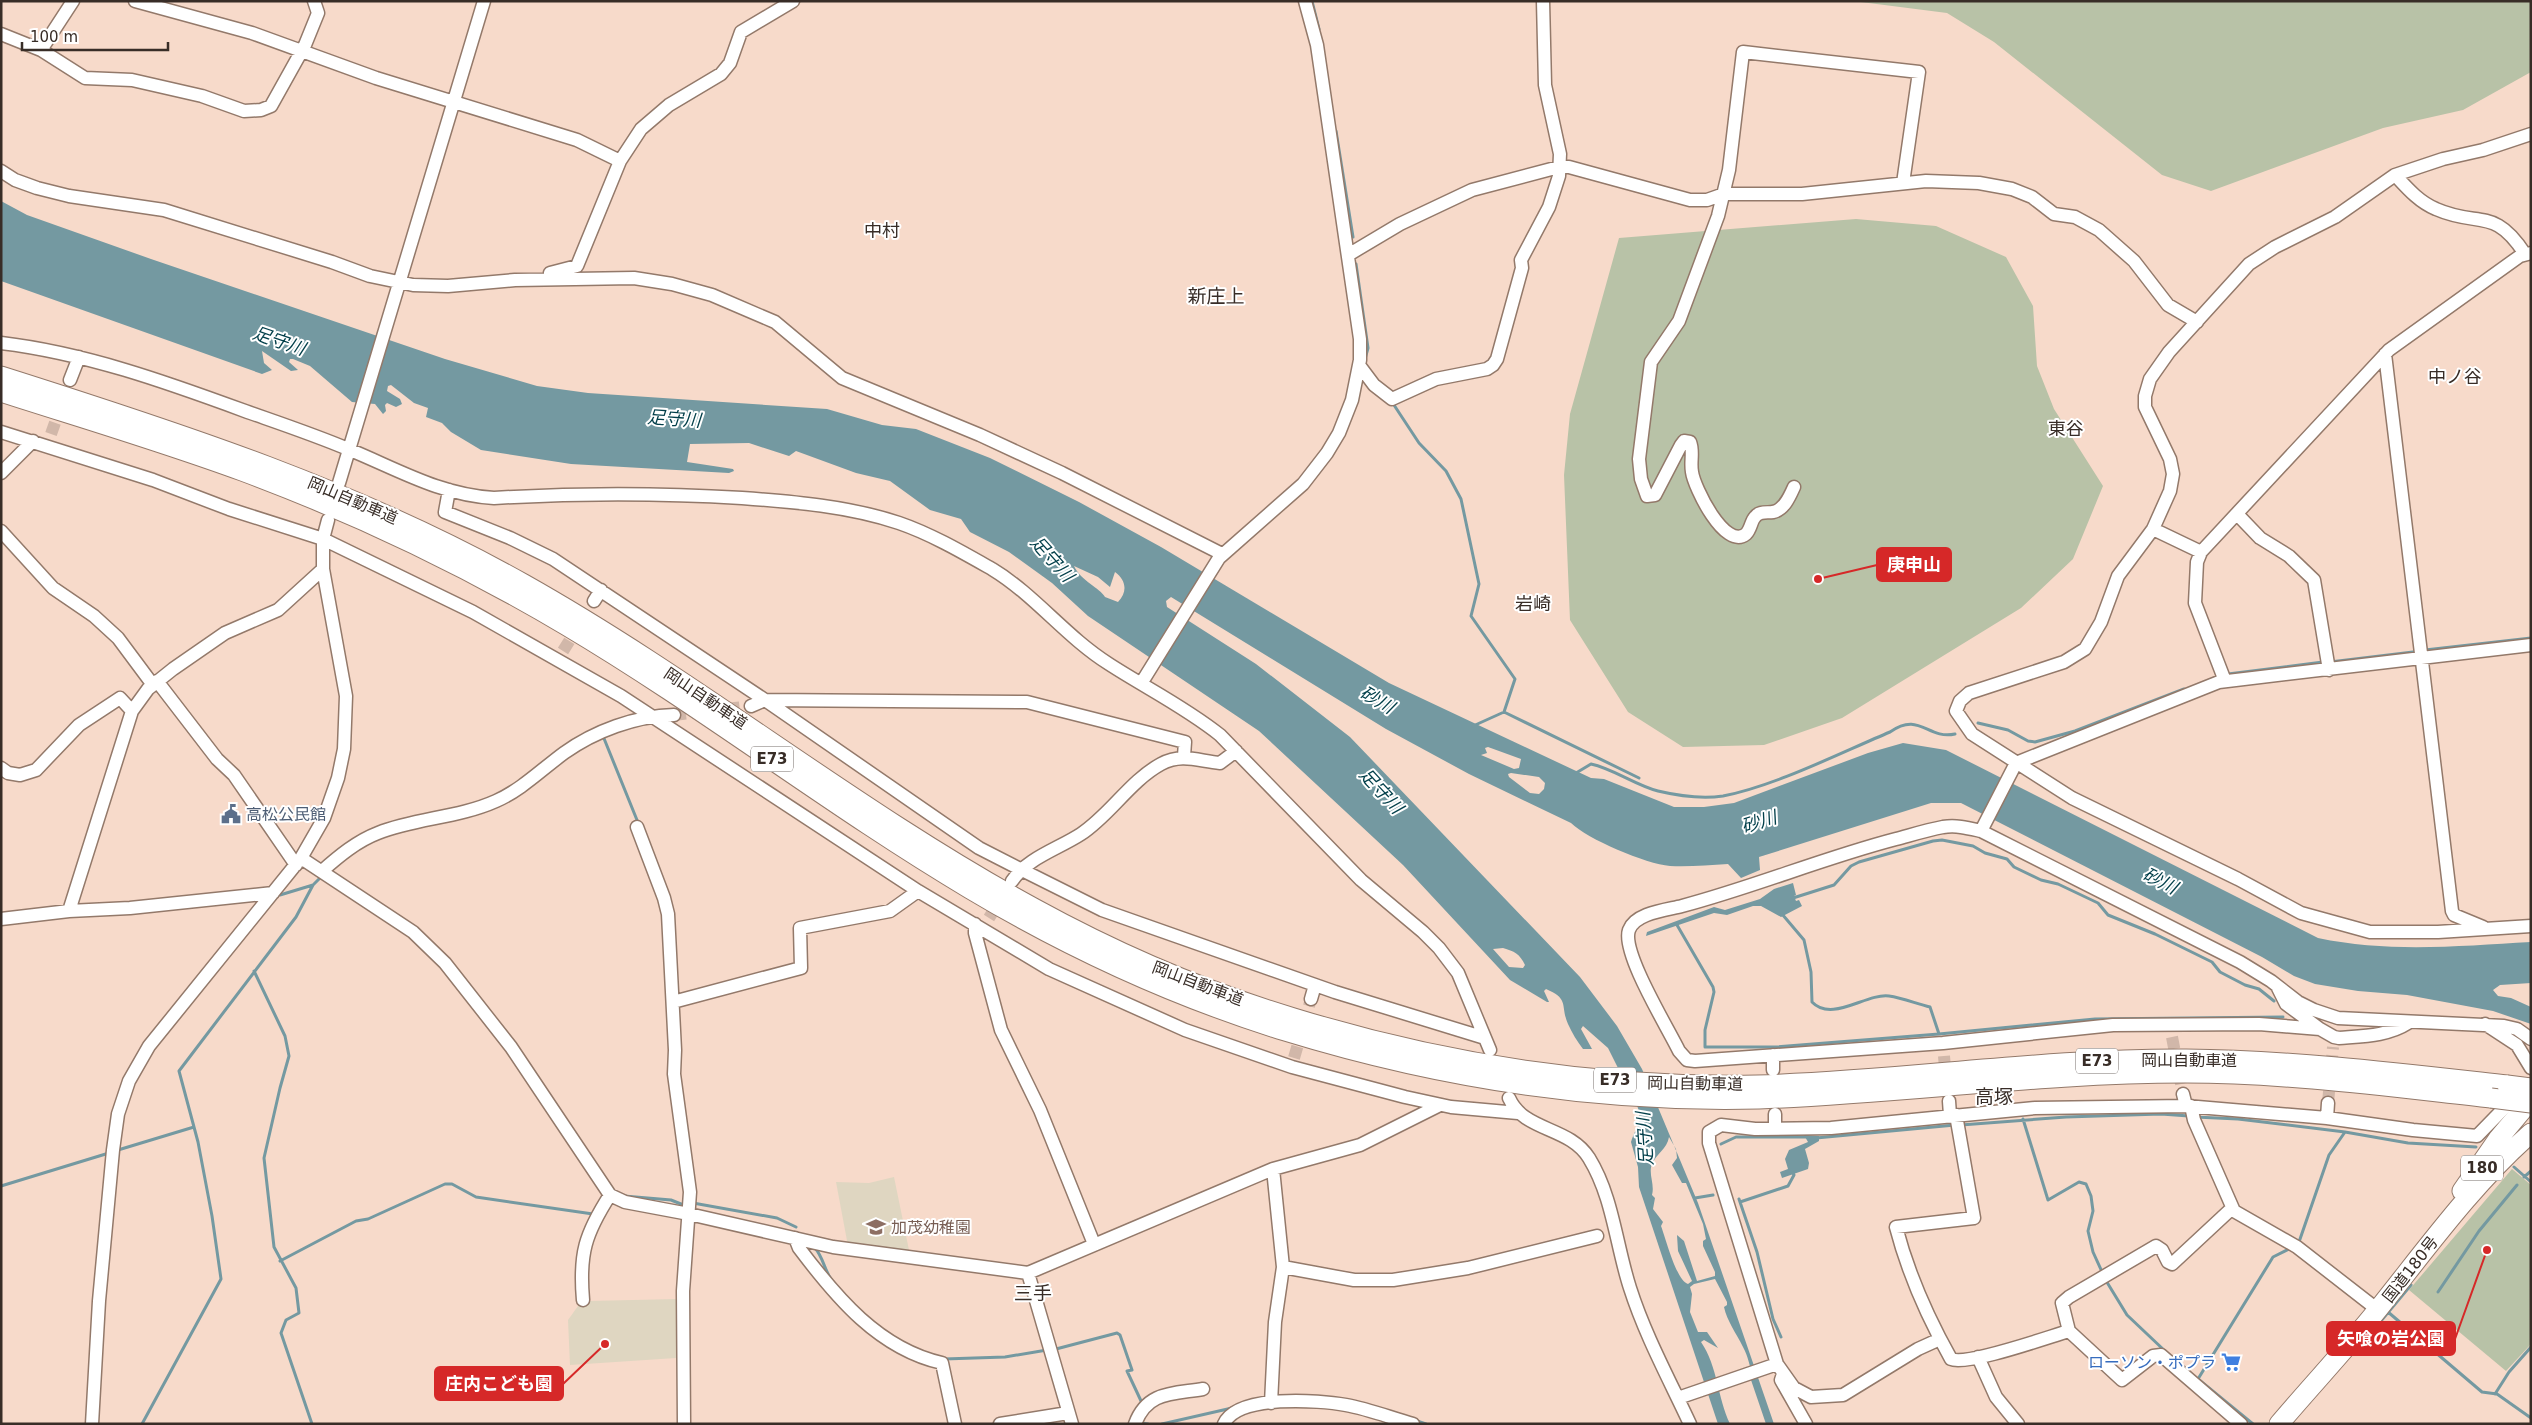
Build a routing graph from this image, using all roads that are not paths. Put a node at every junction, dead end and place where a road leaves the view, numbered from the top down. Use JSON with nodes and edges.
{"nodes":[{"id":1,"x":74,"y":1,"type":"edge"},
{"id":2,"x":135,"y":1,"type":"edge"},
{"id":3,"x":314,"y":1,"type":"edge"},
{"id":4,"x":484,"y":1,"type":"edge"},
{"id":5,"x":793,"y":1,"type":"edge"},
{"id":6,"x":1305,"y":1,"type":"edge"},
{"id":7,"x":1543,"y":1,"type":"edge"},
{"id":8,"x":1,"y":34,"type":"edge"},
{"id":9,"x":41,"y":50,"type":"junction"},
{"id":10,"x":302,"y":51,"type":"junction"},
{"id":11,"x":453,"y":102,"type":"junction"},
{"id":12,"x":2531,"y":134,"type":"edge"},
{"id":13,"x":620,"y":162,"type":"junction"},
{"id":14,"x":1559,"y":167,"type":"junction"},
{"id":15,"x":1,"y":171,"type":"edge"},
{"id":16,"x":2395,"y":175,"type":"junction"},
{"id":17,"x":1903,"y":184,"type":"junction"},
{"id":18,"x":1724,"y":194,"type":"junction"},
{"id":19,"x":2528,"y":253,"type":"edge"},
{"id":20,"x":1348,"y":255,"type":"junction"},
{"id":21,"x":515,"y":280,"type":"junction"},
{"id":22,"x":398,"y":284,"type":"junction"},
{"id":23,"x":2198,"y":322,"type":"junction"},
{"id":24,"x":1,"y":343,"type":"edge"},
{"id":25,"x":2385,"y":354,"type":"junction"},
{"id":26,"x":79,"y":357,"type":"junction"},
{"id":27,"x":1359,"y":365,"type":"junction"},
{"id":28,"x":1,"y":376,"type":"edge"},
{"id":29,"x":70,"y":380,"type":"tunnel mouth"},
{"id":30,"x":1,"y":392,"type":"edge"},
{"id":31,"x":1,"y":432,"type":"edge"},
{"id":32,"x":33,"y":441,"type":"junction"},
{"id":33,"x":349,"y":445,"type":"junction"},
{"id":34,"x":1,"y":473,"type":"edge"},
{"id":35,"x":339,"y":483,"type":"dead end"},
{"id":36,"x":1794,"y":486,"type":"dead end"},
{"id":37,"x":449,"y":490,"type":"junction"},
{"id":38,"x":2237,"y":514,"type":"junction"},
{"id":39,"x":328,"y":520,"type":"dead end"},
{"id":40,"x":2153,"y":529,"type":"junction"},
{"id":41,"x":1,"y":531,"type":"edge"},
{"id":42,"x":323,"y":539,"type":"junction"},
{"id":43,"x":2201,"y":552,"type":"junction"},
{"id":44,"x":1220,"y":556,"type":"junction"},
{"id":45,"x":323,"y":569,"type":"junction"},
{"id":46,"x":2531,"y":645,"type":"edge"},
{"id":47,"x":2422,"y":658,"type":"junction"},
{"id":48,"x":2328,"y":664,"type":"junction"},
{"id":49,"x":1144,"y":678,"type":"junction"},
{"id":50,"x":2225,"y":682,"type":"junction"},
{"id":51,"x":155,"y":683,"type":"junction"},
{"id":52,"x":765,"y":700,"type":"junction"},
{"id":53,"x":751,"y":706,"type":"tunnel mouth"},
{"id":54,"x":132,"y":711,"type":"junction"},
{"id":55,"x":650,"y":715,"type":"junction"},
{"id":56,"x":674,"y":715,"type":"tunnel mouth"},
{"id":57,"x":1236,"y":751,"type":"junction"},
{"id":58,"x":1184,"y":756,"type":"junction"},
{"id":59,"x":2015,"y":766,"type":"junction"},
{"id":60,"x":1,"y":768,"type":"edge"},
{"id":61,"x":637,"y":827,"type":"dead end"},
{"id":62,"x":1982,"y":828,"type":"junction"},
{"id":63,"x":299,"y":862,"type":"junction"},
{"id":64,"x":1020,"y":869,"type":"junction"},
{"id":65,"x":325,"y":873,"type":"junction"},
{"id":66,"x":1012,"y":880,"type":"dead end"},
{"id":67,"x":918,"y":891,"type":"junction"},
{"id":68,"x":273,"y":893,"type":"junction"},
{"id":69,"x":69,"y":910,"type":"junction"},
{"id":70,"x":1,"y":919,"type":"edge"},
{"id":71,"x":982,"y":923,"type":"junction"},
{"id":72,"x":2531,"y":926,"type":"edge"},
{"id":73,"x":2486,"y":928,"type":"junction"},
{"id":74,"x":1315,"y":985,"type":"junction"},
{"id":75,"x":2277,"y":986,"type":"junction"},
{"id":76,"x":1311,"y":999,"type":"tunnel mouth"},
{"id":77,"x":675,"y":1001,"type":"junction"},
{"id":78,"x":2408,"y":1023,"type":"junction"},
{"id":79,"x":2485,"y":1023,"type":"junction"},
{"id":80,"x":2320,"y":1029,"type":"junction"},
{"id":81,"x":1485,"y":1038,"type":"junction"},
{"id":82,"x":2531,"y":1039,"type":"edge"},
{"id":83,"x":1943,"y":1043,"type":"junction"},
{"id":84,"x":1490,"y":1050,"type":"dead end"},
{"id":85,"x":1773,"y":1056,"type":"junction"},
{"id":86,"x":1944,"y":1056,"type":"tunnel mouth"},
{"id":87,"x":2531,"y":1068,"type":"edge"},
{"id":88,"x":1773,"y":1070,"type":"dead end"},
{"id":89,"x":2531,"y":1080,"type":"edge"},
{"id":90,"x":2531,"y":1088,"type":"edge"},
{"id":91,"x":1690,"y":1092,"type":"junction"},
{"id":92,"x":1509,"y":1098,"type":"dead end"},
{"id":93,"x":1949,"y":1101,"type":"dead end"},
{"id":94,"x":2531,"y":1102,"type":"edge"},
{"id":95,"x":2328,"y":1103,"type":"tunnel mouth"},
{"id":96,"x":1440,"y":1104,"type":"junction"},
{"id":97,"x":2189,"y":1107,"type":"junction"},
{"id":98,"x":1518,"y":1113,"type":"junction"},
{"id":99,"x":1775,"y":1114,"type":"dead end"},
{"id":100,"x":2531,"y":1116,"type":"edge"},
{"id":101,"x":2327,"y":1118,"type":"junction"},
{"id":102,"x":1955,"y":1120,"type":"junction"},
{"id":103,"x":1775,"y":1128,"type":"junction"},
{"id":104,"x":2531,"y":1133,"type":"edge"},
{"id":105,"x":1273,"y":1169,"type":"junction"},
{"id":106,"x":615,"y":1198,"type":"junction"},
{"id":107,"x":690,"y":1207,"type":"junction"},
{"id":108,"x":2234,"y":1211,"type":"junction"},
{"id":109,"x":2442,"y":1227,"type":"junction"},
{"id":110,"x":1597,"y":1236,"type":"dead end"},
{"id":111,"x":796,"y":1238,"type":"junction"},
{"id":112,"x":1094,"y":1244,"type":"junction"},
{"id":113,"x":1283,"y":1267,"type":"junction"},
{"id":114,"x":1028,"y":1273,"type":"junction"},
{"id":115,"x":583,"y":1300,"type":"dead end"},
{"id":116,"x":2378,"y":1310,"type":"junction"},
{"id":117,"x":2069,"y":1331,"type":"junction"},
{"id":118,"x":1940,"y":1339,"type":"junction"},
{"id":119,"x":1978,"y":1357,"type":"junction"},
{"id":120,"x":1777,"y":1368,"type":"junction"},
{"id":121,"x":1203,"y":1389,"type":"dead end"},
{"id":122,"x":1681,"y":1397,"type":"junction"},
{"id":123,"x":1271,"y":1400,"type":"junction"},
{"id":124,"x":1070,"y":1418,"type":"edge"},
{"id":125,"x":1135,"y":1423,"type":"edge"},
{"id":126,"x":92,"y":1424,"type":"edge"},
{"id":127,"x":684,"y":1424,"type":"edge"},
{"id":128,"x":955,"y":1424,"type":"edge"},
{"id":129,"x":1000,"y":1424,"type":"edge"},
{"id":130,"x":1224,"y":1424,"type":"edge"},
{"id":131,"x":1413,"y":1424,"type":"edge"},
{"id":132,"x":1690,"y":1424,"type":"edge"},
{"id":133,"x":1806,"y":1424,"type":"edge"},
{"id":134,"x":2018,"y":1424,"type":"edge"},
{"id":135,"x":2241,"y":1424,"type":"edge"},
{"id":136,"x":2279,"y":1424,"type":"edge"}],
"edges":[{"from":1,"to":9,"type":"street"},
{"from":2,"to":10,"type":"street"},
{"from":3,"to":10,"type":"street"},
{"from":4,"to":11,"type":"street"},
{"from":5,"to":13,"type":"street"},
{"from":6,"to":20,"type":"street"},
{"from":7,"to":14,"type":"street"},
{"from":8,"to":9,"type":"street"},
{"from":9,"to":10,"type":"street"},
{"from":10,"to":11,"type":"street"},
{"from":11,"to":13,"type":"street"},
{"from":11,"to":22,"type":"street"},
{"from":12,"to":16,"type":"street"},
{"from":13,"to":21,"type":"street"},
{"from":14,"to":18,"type":"street"},
{"from":14,"to":20,"type":"street"},
{"from":14,"to":27,"type":"street"},
{"from":15,"to":22,"type":"street"},
{"from":16,"to":19,"type":"street"},
{"from":16,"to":23,"type":"street"},
{"from":17,"to":18,"type":"street"},
{"from":17,"to":18,"type":"street"},
{"from":17,"to":23,"type":"street"},
{"from":18,"to":36,"type":"street"},
{"from":19,"to":25,"type":"street"},
{"from":20,"to":27,"type":"street"},
{"from":21,"to":22,"type":"street"},
{"from":21,"to":44,"type":"street"},
{"from":22,"to":33,"type":"street"},
{"from":23,"to":40,"type":"street"},
{"from":24,"to":26,"type":"street"},
{"from":25,"to":38,"type":"street"},
{"from":25,"to":47,"type":"street"},
{"from":26,"to":29,"type":"street"},
{"from":26,"to":33,"type":"street"},
{"from":27,"to":44,"type":"street"},
{"from":28,"to":91,"type":"highway","name":"岡山自動車道","number":"E73"},
{"from":30,"to":91,"type":"highway","name":"岡山自動車道","number":"E73"},
{"from":31,"to":32,"type":"street"},
{"from":32,"to":34,"type":"street"},
{"from":32,"to":42,"type":"street"},
{"from":33,"to":35,"type":"street"},
{"from":33,"to":37,"type":"street"},
{"from":37,"to":49,"type":"street"},
{"from":37,"to":52,"type":"street"},
{"from":38,"to":43,"type":"street"},
{"from":38,"to":48,"type":"street"},
{"from":39,"to":42,"type":"street"},
{"from":40,"to":43,"type":"street"},
{"from":40,"to":59,"type":"street"},
{"from":41,"to":51,"type":"street"},
{"from":42,"to":45,"type":"street"},
{"from":42,"to":55,"type":"street"},
{"from":43,"to":50,"type":"street"},
{"from":44,"to":49,"type":"street"},
{"from":45,"to":51,"type":"street"},
{"from":45,"to":63,"type":"street"},
{"from":46,"to":47,"type":"street"},
{"from":47,"to":48,"type":"street"},
{"from":47,"to":73,"type":"street"},
{"from":48,"to":50,"type":"street"},
{"from":49,"to":57,"type":"street"},
{"from":50,"to":59,"type":"street"},
{"from":51,"to":54,"type":"street"},
{"from":51,"to":63,"type":"street"},
{"from":52,"to":53,"type":"street"},
{"from":52,"to":58,"type":"street"},
{"from":52,"to":64,"type":"street"},
{"from":54,"to":60,"type":"street"},
{"from":54,"to":69,"type":"street"},
{"from":55,"to":56,"type":"street"},
{"from":55,"to":65,"type":"street"},
{"from":55,"to":67,"type":"street"},
{"from":57,"to":58,"type":"street"},
{"from":57,"to":81,"type":"street"},
{"from":58,"to":64,"type":"street"},
{"from":59,"to":62,"type":"street"},
{"from":59,"to":73,"type":"street"},
{"from":61,"to":77,"type":"street"},
{"from":62,"to":75,"type":"street"},
{"from":62,"to":85,"type":"street"},
{"from":63,"to":65,"type":"street"},
{"from":63,"to":68,"type":"street"},
{"from":64,"to":66,"type":"street"},
{"from":64,"to":74,"type":"street"},
{"from":65,"to":106,"type":"street"},
{"from":67,"to":71,"type":"street"},
{"from":67,"to":77,"type":"street"},
{"from":68,"to":69,"type":"street"},
{"from":68,"to":126,"type":"street"},
{"from":69,"to":70,"type":"street"},
{"from":71,"to":96,"type":"street"},
{"from":71,"to":112,"type":"street"},
{"from":72,"to":73,"type":"street"},
{"from":74,"to":76,"type":"street"},
{"from":74,"to":81,"type":"street"},
{"from":75,"to":78,"type":"street"},
{"from":75,"to":80,"type":"street"},
{"from":77,"to":107,"type":"street"},
{"from":78,"to":79,"type":"street"},
{"from":78,"to":80,"type":"street"},
{"from":79,"to":82,"type":"street"},
{"from":79,"to":87,"type":"street"},
{"from":80,"to":83,"type":"street"},
{"from":81,"to":84,"type":"street"},
{"from":83,"to":85,"type":"street"},
{"from":83,"to":86,"type":"street"},
{"from":85,"to":88,"type":"street"},
{"from":89,"to":101,"type":"street"},
{"from":90,"to":91,"type":"highway","name":"岡山自動車道","number":"E73","bridge":true},
{"from":91,"to":94,"type":"highway","name":"岡山自動車道","number":"E73","bridge":true},
{"from":92,"to":98,"type":"street"},
{"from":93,"to":102,"type":"street"},
{"from":94,"to":109,"type":"highway"},
{"from":95,"to":101,"type":"street"},
{"from":96,"to":98,"type":"street"},
{"from":96,"to":105,"type":"street"},
{"from":97,"to":101,"type":"street"},
{"from":97,"to":102,"type":"street"},
{"from":97,"to":108,"type":"street"},
{"from":98,"to":122,"type":"street"},
{"from":99,"to":103,"type":"street"},
{"from":100,"to":109,"type":"highway","name":"国道180号","number":"180"},
{"from":102,"to":103,"type":"street"},
{"from":102,"to":118,"type":"street"},
{"from":103,"to":120,"type":"street"},
{"from":104,"to":109,"type":"highway","name":"国道180号","number":"180"},
{"from":105,"to":112,"type":"street"},
{"from":105,"to":113,"type":"street"},
{"from":106,"to":107,"type":"street"},
{"from":106,"to":115,"type":"street"},
{"from":107,"to":111,"type":"street"},
{"from":107,"to":127,"type":"street"},
{"from":108,"to":116,"type":"street"},
{"from":108,"to":117,"type":"street"},
{"from":109,"to":116,"type":"highway","name":"国道180号","number":"180"},
{"from":110,"to":113,"type":"street"},
{"from":111,"to":114,"type":"street"},
{"from":111,"to":128,"type":"street"},
{"from":112,"to":114,"type":"street"},
{"from":113,"to":123,"type":"street"},
{"from":114,"to":124,"type":"street"},
{"from":116,"to":136,"type":"highway","name":"国道180号","number":"180"},
{"from":117,"to":119,"type":"street"},
{"from":117,"to":135,"type":"street"},
{"from":118,"to":119,"type":"street"},
{"from":118,"to":120,"type":"street"},
{"from":119,"to":134,"type":"street"},
{"from":120,"to":122,"type":"street"},
{"from":120,"to":133,"type":"street"},
{"from":121,"to":125,"type":"street"},
{"from":122,"to":132,"type":"street"},
{"from":123,"to":130,"type":"street"},
{"from":123,"to":131,"type":"street"},
{"from":124,"to":129,"type":"street"}]}
